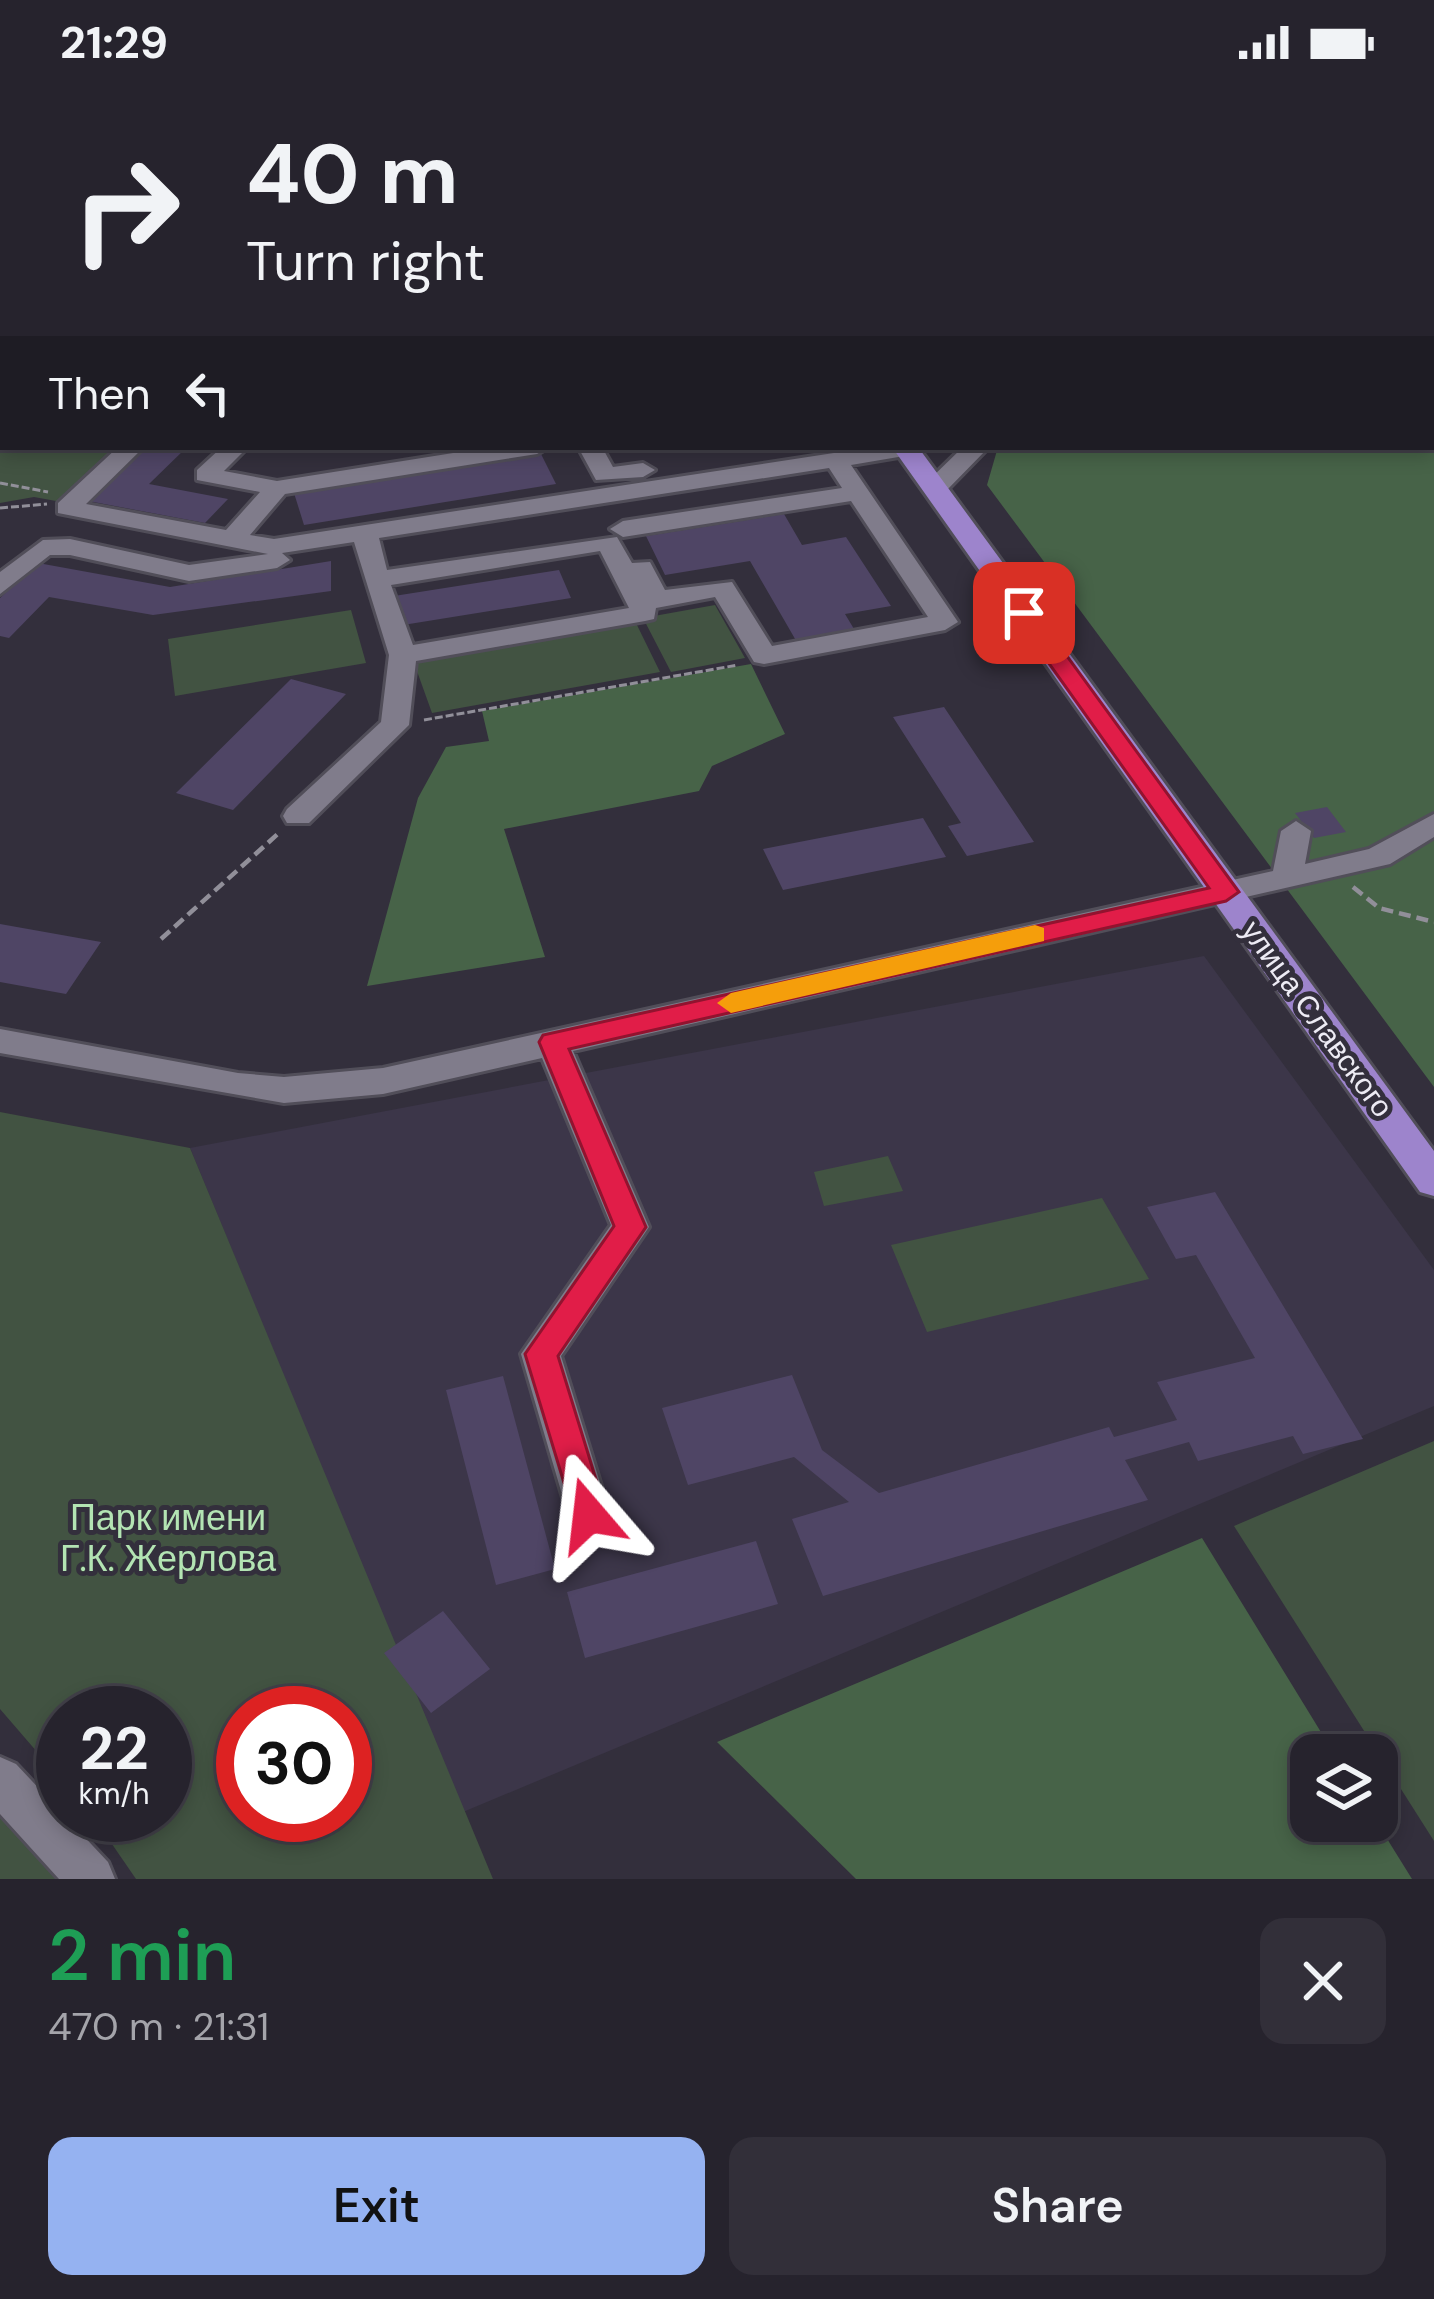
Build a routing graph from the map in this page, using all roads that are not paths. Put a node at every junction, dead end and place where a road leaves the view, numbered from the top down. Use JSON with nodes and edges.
{"nodes":[{"id":1,"x":129,"y":450,"type":"edge"},
{"id":2,"x":233,"y":450,"type":"edge"},
{"id":3,"x":518,"y":450,"type":"edge"},
{"id":4,"x":592,"y":450,"type":"edge"},
{"id":5,"x":894,"y":450,"type":"edge"},
{"id":6,"x":907,"y":450,"type":"edge"},
{"id":7,"x":973,"y":450,"type":"edge"},
{"id":8,"x":767,"y":456,"type":"edge"},
{"id":9,"x":836,"y":460,"type":"junction"},
{"id":10,"x":277,"y":488,"type":"junction"},
{"id":11,"x":935,"y":488,"type":"junction"},
{"id":12,"x":858,"y":493,"type":"junction"},
{"id":13,"x":607,"y":496,"type":"junction"},
{"id":14,"x":623,"y":529,"type":"junction"},
{"id":15,"x":366,"y":540,"type":"junction"},
{"id":16,"x":230,"y":542,"type":"junction"},
{"id":17,"x":376,"y":580,"type":"junction"},
{"id":18,"x":0,"y":586,"type":"edge"},
{"id":19,"x":403,"y":655,"type":"junction"},
{"id":20,"x":298,"y":816,"type":"road end"},
{"id":21,"x":1434,"y":824,"type":"edge"},
{"id":22,"x":1296,"y":831,"type":"dead end"},
{"id":23,"x":1287,"y":878,"type":"junction"},
{"id":24,"x":1226,"y":892,"type":"junction"},
{"id":25,"x":0,"y":1042,"type":"edge"},
{"id":26,"x":553,"y":1042,"type":"junction"},
{"id":27,"x":1434,"y":1181,"type":"edge"},
{"id":28,"x":589,"y":1515,"type":"dead end"},
{"id":29,"x":0,"y":1780,"type":"edge"},
{"id":30,"x":91,"y":1879,"type":"edge"}],
"edges":[{"from":1,"to":16,"type":"street"},
{"from":2,"to":10,"type":"street"},
{"from":3,"to":10,"type":"street"},
{"from":4,"to":8,"type":"street"},
{"from":5,"to":9,"type":"street"},
{"from":6,"to":11,"type":"main road","name":"улица Славского"},
{"from":7,"to":11,"type":"street"},
{"from":8,"to":9,"type":"street"},
{"from":8,"to":13,"type":"street"},
{"from":9,"to":12,"type":"street"},
{"from":10,"to":16,"type":"street"},
{"from":11,"to":24,"type":"main road","name":"улица Славского"},
{"from":12,"to":14,"type":"street"},
{"from":12,"to":14,"type":"street"},
{"from":13,"to":14,"type":"street"},
{"from":13,"to":15,"type":"street"},
{"from":15,"to":16,"type":"street"},
{"from":15,"to":17,"type":"street"},
{"from":15,"to":18,"type":"street"},
{"from":17,"to":19,"type":"street"},
{"from":17,"to":19,"type":"street"},
{"from":19,"to":20,"type":"street"},
{"from":21,"to":23,"type":"street"},
{"from":22,"to":23,"type":"street"},
{"from":23,"to":24,"type":"street"},
{"from":24,"to":26,"type":"street"},
{"from":24,"to":27,"type":"main road","name":"улица Славского"},
{"from":25,"to":26,"type":"street"},
{"from":26,"to":28,"type":"street"},
{"from":29,"to":30,"type":"street"}]}
